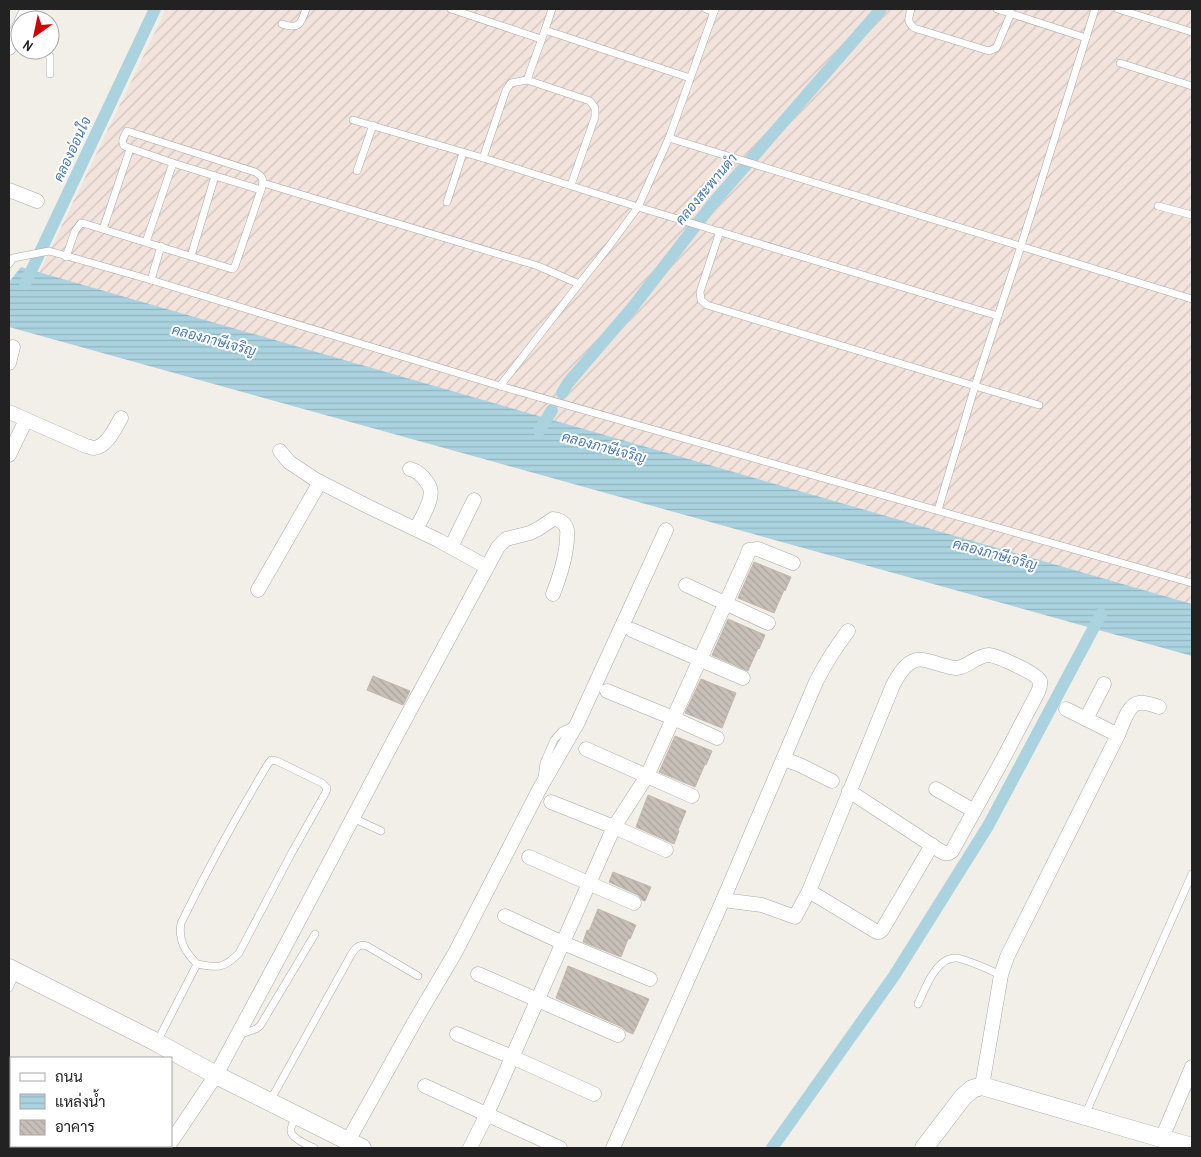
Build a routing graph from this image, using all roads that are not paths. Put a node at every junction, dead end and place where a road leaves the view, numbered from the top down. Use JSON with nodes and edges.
{"nodes":[{"id":1,"x":306,"y":9,"type":"edge"},
{"id":2,"x":451,"y":9,"type":"edge"},
{"id":3,"x":552,"y":9,"type":"edge"},
{"id":4,"x":706,"y":9,"type":"edge"},
{"id":5,"x":911,"y":9,"type":"edge"},
{"id":6,"x":997,"y":9,"type":"edge"},
{"id":7,"x":1095,"y":9,"type":"edge"},
{"id":8,"x":1118,"y":9,"type":"edge"},
{"id":9,"x":715,"y":10,"type":"edge"},
{"id":10,"x":1011,"y":13,"type":"junction"},
{"id":11,"x":282,"y":24,"type":"dead end"},
{"id":12,"x":545,"y":30,"type":"junction"},
{"id":13,"x":1192,"y":32,"type":"edge"},
{"id":14,"x":1086,"y":38,"type":"junction"},
{"id":15,"x":541,"y":39,"type":"junction"},
{"id":16,"x":50,"y":60,"type":"edge"},
{"id":17,"x":1120,"y":63,"type":"dead end"},
{"id":18,"x":50,"y":74,"type":"dead end"},
{"id":19,"x":690,"y":78,"type":"junction"},
{"id":20,"x":527,"y":80,"type":"junction"},
{"id":21,"x":1192,"y":86,"type":"edge"},
{"id":22,"x":353,"y":120,"type":"dead end"},
{"id":23,"x":373,"y":125,"type":"junction"},
{"id":24,"x":669,"y":138,"type":"junction"},
{"id":25,"x":130,"y":149,"type":"junction"},
{"id":26,"x":463,"y":153,"type":"junction"},
{"id":27,"x":483,"y":158,"type":"junction"},
{"id":28,"x":173,"y":163,"type":"junction"},
{"id":29,"x":356,"y":171,"type":"dead end"},
{"id":30,"x":215,"y":176,"type":"junction"},
{"id":31,"x":571,"y":185,"type":"junction"},
{"id":32,"x":262,"y":187,"type":"junction"},
{"id":33,"x":9,"y":190,"type":"edge"},
{"id":34,"x":37,"y":201,"type":"dead end"},
{"id":35,"x":447,"y":202,"type":"dead end"},
{"id":36,"x":1158,"y":206,"type":"dead end"},
{"id":37,"x":638,"y":207,"type":"junction"},
{"id":38,"x":1192,"y":215,"type":"edge"},
{"id":39,"x":103,"y":229,"type":"junction"},
{"id":40,"x":720,"y":231,"type":"junction"},
{"id":41,"x":146,"y":242,"type":"junction"},
{"id":42,"x":161,"y":246,"type":"junction"},
{"id":43,"x":1021,"y":246,"type":"junction"},
{"id":44,"x":191,"y":256,"type":"junction"},
{"id":45,"x":66,"y":257,"type":"junction"},
{"id":46,"x":9,"y":264,"type":"edge"},
{"id":47,"x":151,"y":280,"type":"junction"},
{"id":48,"x":579,"y":284,"type":"junction"},
{"id":49,"x":1192,"y":299,"type":"edge"},
{"id":50,"x":998,"y":316,"type":"junction"},
{"id":51,"x":13,"y":347,"type":"dead end"},
{"id":52,"x":9,"y":363,"type":"edge"},
{"id":53,"x":500,"y":386,"type":"junction"},
{"id":54,"x":975,"y":386,"type":"junction"},
{"id":55,"x":1039,"y":404,"type":"dead end"},
{"id":56,"x":9,"y":412,"type":"edge"},
{"id":57,"x":121,"y":418,"type":"dead end"},
{"id":58,"x":26,"y":420,"type":"junction"},
{"id":59,"x":280,"y":451,"type":"dead end"},
{"id":60,"x":9,"y":455,"type":"edge"},
{"id":61,"x":410,"y":470,"type":"dead end"},
{"id":62,"x":320,"y":482,"type":"junction"},
{"id":63,"x":474,"y":500,"type":"dead end"},
{"id":64,"x":938,"y":510,"type":"junction"},
{"id":65,"x":416,"y":529,"type":"junction"},
{"id":66,"x":666,"y":530,"type":"dead end"},
{"id":67,"x":451,"y":547,"type":"junction"},
{"id":68,"x":793,"y":563,"type":"dead end"},
{"id":69,"x":487,"y":567,"type":"junction"},
{"id":70,"x":1192,"y":582,"type":"edge"},
{"id":71,"x":686,"y":585,"type":"dead end"},
{"id":72,"x":258,"y":590,"type":"dead end"},
{"id":73,"x":553,"y":594,"type":"dead end"},
{"id":74,"x":725,"y":603,"type":"junction"},
{"id":75,"x":768,"y":623,"type":"dead end"},
{"id":76,"x":632,"y":630,"type":"dead end"},
{"id":77,"x":848,"y":632,"type":"dead end"},
{"id":78,"x":699,"y":660,"type":"junction"},
{"id":79,"x":743,"y":678,"type":"dead end"},
{"id":80,"x":1104,"y":684,"type":"dead end"},
{"id":81,"x":607,"y":690,"type":"dead end"},
{"id":82,"x":1159,"y":707,"type":"dead end"},
{"id":83,"x":1066,"y":709,"type":"dead end"},
{"id":84,"x":673,"y":718,"type":"junction"},
{"id":85,"x":1086,"y":719,"type":"junction"},
{"id":86,"x":1118,"y":735,"type":"junction"},
{"id":87,"x":717,"y":738,"type":"dead end"},
{"id":88,"x":586,"y":749,"type":"dead end"},
{"id":89,"x":784,"y":759,"type":"junction"},
{"id":90,"x":647,"y":776,"type":"junction"},
{"id":91,"x":832,"y":781,"type":"dead end"},
{"id":92,"x":936,"y":789,"type":"dead end"},
{"id":93,"x":849,"y":791,"type":"junction"},
{"id":94,"x":692,"y":796,"type":"dead end"},
{"id":95,"x":551,"y":802,"type":"dead end"},
{"id":96,"x":974,"y":811,"type":"junction"},
{"id":97,"x":353,"y":818,"type":"junction"},
{"id":98,"x":614,"y":827,"type":"junction"},
{"id":99,"x":381,"y":831,"type":"dead end"},
{"id":100,"x":932,"y":846,"type":"junction"},
{"id":101,"x":666,"y":850,"type":"dead end"},
{"id":102,"x":529,"y":857,"type":"dead end"},
{"id":103,"x":1192,"y":874,"type":"edge"},
{"id":104,"x":589,"y":884,"type":"junction"},
{"id":105,"x":809,"y":891,"type":"junction"},
{"id":106,"x":723,"y":900,"type":"junction"},
{"id":107,"x":634,"y":903,"type":"dead end"},
{"id":108,"x":505,"y":916,"type":"dead end"},
{"id":109,"x":315,"y":934,"type":"dead end"},
{"id":110,"x":563,"y":943,"type":"junction"},
{"id":111,"x":197,"y":964,"type":"junction"},
{"id":112,"x":478,"y":974,"type":"dead end"},
{"id":113,"x":1001,"y":975,"type":"junction"},
{"id":114,"x":11,"y":976,"type":"edge"},
{"id":115,"x":418,"y":976,"type":"dead end"},
{"id":116,"x":650,"y":979,"type":"dead end"},
{"id":117,"x":538,"y":999,"type":"junction"},
{"id":118,"x":918,"y":1004,"type":"dead end"},
{"id":119,"x":457,"y":1034,"type":"dead end"},
{"id":120,"x":237,"y":1035,"type":"junction"},
{"id":121,"x":618,"y":1035,"type":"dead end"},
{"id":122,"x":156,"y":1042,"type":"junction"},
{"id":123,"x":512,"y":1056,"type":"junction"},
{"id":124,"x":1192,"y":1067,"type":"edge"},
{"id":125,"x":216,"y":1075,"type":"junction"},
{"id":126,"x":425,"y":1086,"type":"dead end"},
{"id":127,"x":982,"y":1086,"type":"junction"},
{"id":128,"x":594,"y":1094,"type":"dead end"},
{"id":129,"x":270,"y":1102,"type":"junction"},
{"id":130,"x":487,"y":1114,"type":"junction"},
{"id":131,"x":296,"y":1115,"type":"junction"},
{"id":132,"x":1085,"y":1115,"type":"junction"},
{"id":133,"x":1162,"y":1138,"type":"junction"},
{"id":134,"x":172,"y":1141,"type":"edge"},
{"id":135,"x":358,"y":1146,"type":"edge"},
{"id":136,"x":1192,"y":1147,"type":"edge"},
{"id":137,"x":314,"y":1148,"type":"edge"},
{"id":138,"x":470,"y":1148,"type":"edge"},
{"id":139,"x":560,"y":1148,"type":"edge"},
{"id":140,"x":613,"y":1148,"type":"edge"},
{"id":141,"x":924,"y":1148,"type":"edge"}],
"edges":[{"from":1,"to":11,"type":"lane"},
{"from":2,"to":15,"type":"lane"},
{"from":3,"to":12,"type":"lane"},
{"from":4,"to":9,"type":"lane"},
{"from":5,"to":10,"type":"lane"},
{"from":6,"to":10,"type":"lane"},
{"from":7,"to":14,"type":"lane"},
{"from":8,"to":13,"type":"lane"},
{"from":9,"to":19,"type":"lane"},
{"from":10,"to":14,"type":"lane"},
{"from":12,"to":15,"type":"lane"},
{"from":12,"to":19,"type":"lane"},
{"from":14,"to":43,"type":"lane"},
{"from":15,"to":20,"type":"lane"},
{"from":16,"to":18,"type":"lane"},
{"from":17,"to":21,"type":"lane"},
{"from":19,"to":24,"type":"lane"},
{"from":20,"to":27,"type":"lane"},
{"from":20,"to":31,"type":"lane"},
{"from":22,"to":23,"type":"lane"},
{"from":23,"to":26,"type":"lane"},
{"from":23,"to":29,"type":"lane"},
{"from":24,"to":37,"type":"lane"},
{"from":24,"to":43,"type":"lane"},
{"from":25,"to":28,"type":"lane"},
{"from":25,"to":32,"type":"lane"},
{"from":25,"to":39,"type":"lane"},
{"from":26,"to":27,"type":"lane"},
{"from":26,"to":35,"type":"lane"},
{"from":27,"to":31,"type":"lane"},
{"from":28,"to":30,"type":"lane"},
{"from":28,"to":41,"type":"lane"},
{"from":30,"to":32,"type":"lane"},
{"from":30,"to":44,"type":"lane"},
{"from":31,"to":37,"type":"lane"},
{"from":32,"to":44,"type":"lane"},
{"from":32,"to":48,"type":"lane"},
{"from":33,"to":34,"type":"street"},
{"from":36,"to":38,"type":"lane"},
{"from":37,"to":40,"type":"lane"},
{"from":37,"to":48,"type":"lane"},
{"from":39,"to":41,"type":"lane"},
{"from":39,"to":45,"type":"lane"},
{"from":40,"to":50,"type":"lane"},
{"from":40,"to":54,"type":"lane"},
{"from":41,"to":42,"type":"lane"},
{"from":42,"to":44,"type":"lane"},
{"from":42,"to":47,"type":"lane"},
{"from":43,"to":49,"type":"lane"},
{"from":43,"to":50,"type":"lane"},
{"from":45,"to":46,"type":"lane"},
{"from":45,"to":47,"type":"lane"},
{"from":47,"to":53,"type":"lane"},
{"from":48,"to":53,"type":"lane"},
{"from":50,"to":54,"type":"lane"},
{"from":51,"to":52,"type":"street"},
{"from":53,"to":64,"type":"lane"},
{"from":54,"to":55,"type":"lane"},
{"from":54,"to":64,"type":"lane"},
{"from":56,"to":58,"type":"street"},
{"from":57,"to":58,"type":"street"},
{"from":58,"to":60,"type":"street"},
{"from":59,"to":62,"type":"street"},
{"from":61,"to":65,"type":"street"},
{"from":62,"to":65,"type":"street"},
{"from":62,"to":72,"type":"street"},
{"from":63,"to":67,"type":"street"},
{"from":64,"to":70,"type":"lane"},
{"from":65,"to":67,"type":"street"},
{"from":66,"to":135,"type":"street"},
{"from":67,"to":69,"type":"street"},
{"from":68,"to":74,"type":"street"},
{"from":69,"to":73,"type":"street"},
{"from":69,"to":97,"type":"street"},
{"from":71,"to":74,"type":"street"},
{"from":74,"to":75,"type":"street"},
{"from":74,"to":78,"type":"street"},
{"from":76,"to":78,"type":"street"},
{"from":77,"to":89,"type":"street"},
{"from":78,"to":79,"type":"street"},
{"from":78,"to":84,"type":"street"},
{"from":80,"to":85,"type":"street"},
{"from":81,"to":84,"type":"street"},
{"from":82,"to":86,"type":"street"},
{"from":83,"to":85,"type":"street"},
{"from":84,"to":87,"type":"street"},
{"from":84,"to":90,"type":"street"},
{"from":85,"to":86,"type":"street"},
{"from":86,"to":113,"type":"street"},
{"from":88,"to":90,"type":"street"},
{"from":89,"to":91,"type":"street"},
{"from":89,"to":106,"type":"street"},
{"from":90,"to":94,"type":"street"},
{"from":90,"to":98,"type":"street"},
{"from":92,"to":96,"type":"street"},
{"from":93,"to":96,"type":"street"},
{"from":93,"to":100,"type":"street"},
{"from":93,"to":105,"type":"street"},
{"from":95,"to":98,"type":"street"},
{"from":96,"to":100,"type":"street"},
{"from":97,"to":99,"type":"lane"},
{"from":97,"to":120,"type":"street"},
{"from":98,"to":101,"type":"street"},
{"from":98,"to":104,"type":"street"},
{"from":100,"to":105,"type":"street"},
{"from":102,"to":104,"type":"street"},
{"from":103,"to":132,"type":"lane"},
{"from":104,"to":107,"type":"street"},
{"from":104,"to":110,"type":"street"},
{"from":105,"to":106,"type":"street"},
{"from":106,"to":140,"type":"street"},
{"from":108,"to":110,"type":"street"},
{"from":109,"to":120,"type":"lane"},
{"from":110,"to":116,"type":"street"},
{"from":110,"to":117,"type":"street"},
{"from":111,"to":111,"type":"lane"},
{"from":111,"to":122,"type":"lane"},
{"from":112,"to":117,"type":"street"},
{"from":113,"to":118,"type":"lane"},
{"from":113,"to":127,"type":"street"},
{"from":114,"to":122,"type":"street"},
{"from":115,"to":129,"type":"lane"},
{"from":117,"to":121,"type":"street"},
{"from":117,"to":123,"type":"street"},
{"from":119,"to":123,"type":"street"},
{"from":120,"to":125,"type":"street"},
{"from":122,"to":125,"type":"street"},
{"from":123,"to":128,"type":"street"},
{"from":123,"to":130,"type":"street"},
{"from":124,"to":133,"type":"street"},
{"from":125,"to":129,"type":"street"},
{"from":125,"to":134,"type":"street"},
{"from":126,"to":130,"type":"street"},
{"from":127,"to":132,"type":"street"},
{"from":127,"to":141,"type":"street"},
{"from":129,"to":131,"type":"street"},
{"from":130,"to":138,"type":"street"},
{"from":130,"to":139,"type":"street"},
{"from":131,"to":135,"type":"street"},
{"from":131,"to":137,"type":"lane"},
{"from":132,"to":133,"type":"street"},
{"from":133,"to":136,"type":"street"}]}
